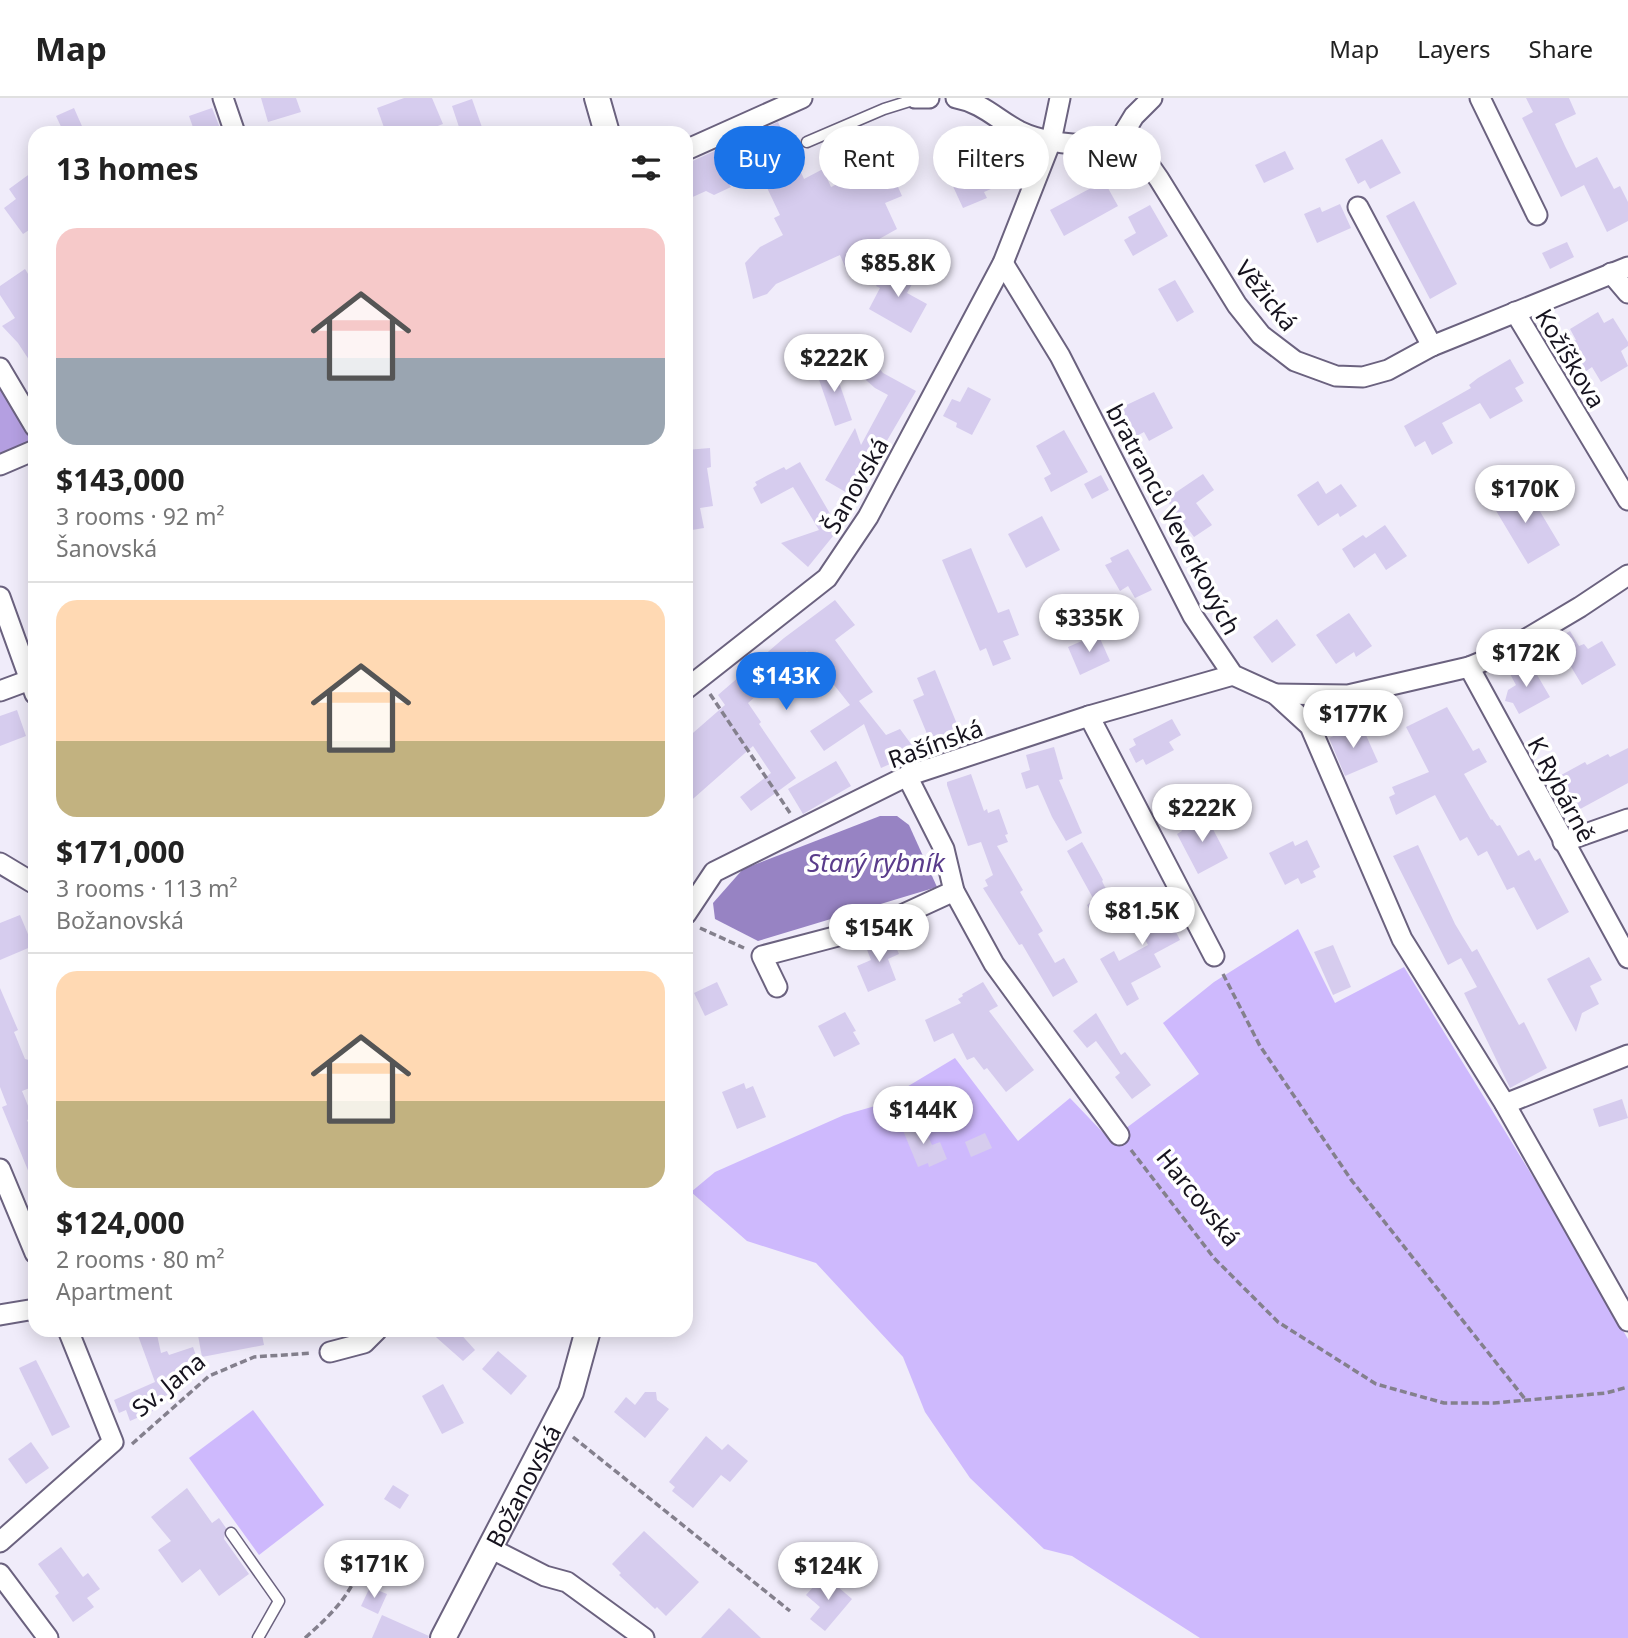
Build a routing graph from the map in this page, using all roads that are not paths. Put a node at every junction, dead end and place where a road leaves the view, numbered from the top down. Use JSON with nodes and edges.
{"nodes":[{"id":1,"x":223,"y":98,"type":"edge"},
{"id":2,"x":597,"y":98,"type":"edge"},
{"id":3,"x":802,"y":98,"type":"edge"},
{"id":4,"x":915,"y":98,"type":"edge"},
{"id":5,"x":929,"y":98,"type":"edge"},
{"id":6,"x":956,"y":98,"type":"edge"},
{"id":7,"x":1060,"y":98,"type":"edge"},
{"id":8,"x":1152,"y":98,"type":"edge"},
{"id":9,"x":1480,"y":98,"type":"edge"},
{"id":10,"x":233,"y":126,"type":"edge"},
{"id":11,"x":605,"y":126,"type":"edge"},
{"id":12,"x":1128,"y":126,"type":"edge"},
{"id":13,"x":1051,"y":141,"type":"junction"},
{"id":14,"x":807,"y":142,"type":"dead end"},
{"id":15,"x":1063,"y":142,"type":"edge"},
{"id":16,"x":693,"y":147,"type":"edge"},
{"id":17,"x":1161,"y":182,"type":"edge"},
{"id":18,"x":1358,"y":207,"type":"dead end"},
{"id":19,"x":1537,"y":215,"type":"dead end"},
{"id":20,"x":1003,"y":263,"type":"junction"},
{"id":21,"x":1620,"y":270,"type":"edge"},
{"id":22,"x":1628,"y":293,"type":"edge"},
{"id":23,"x":1515,"y":312,"type":"junction"},
{"id":24,"x":1432,"y":346,"type":"junction"},
{"id":25,"x":0,"y":368,"type":"edge"},
{"id":26,"x":28,"y":415,"type":"edge"},
{"id":27,"x":28,"y":453,"type":"edge"},
{"id":28,"x":0,"y":464,"type":"edge"},
{"id":29,"x":1628,"y":500,"type":"edge"},
{"id":30,"x":1628,"y":575,"type":"edge"},
{"id":31,"x":0,"y":597,"type":"edge"},
{"id":32,"x":1469,"y":667,"type":"junction"},
{"id":33,"x":28,"y":671,"type":"edge"},
{"id":34,"x":1233,"y":675,"type":"junction"},
{"id":35,"x":693,"y":683,"type":"edge"},
{"id":36,"x":28,"y":685,"type":"edge"},
{"id":37,"x":0,"y":691,"type":"edge"},
{"id":38,"x":1275,"y":694,"type":"junction"},
{"id":39,"x":1089,"y":716,"type":"junction"},
{"id":40,"x":907,"y":776,"type":"junction"},
{"id":41,"x":1628,"y":819,"type":"edge"},
{"id":42,"x":1563,"y":842,"type":"junction"},
{"id":43,"x":0,"y":863,"type":"edge"},
{"id":44,"x":28,"y":880,"type":"edge"},
{"id":45,"x":954,"y":891,"type":"junction"},
{"id":46,"x":693,"y":903,"type":"edge"},
{"id":47,"x":1214,"y":956,"type":"road end"},
{"id":48,"x":1628,"y":958,"type":"edge"},
{"id":49,"x":777,"y":987,"type":"dead end"},
{"id":50,"x":1628,"y":1055,"type":"edge"},
{"id":51,"x":1504,"y":1104,"type":"junction"},
{"id":52,"x":1119,"y":1135,"type":"road end"},
{"id":53,"x":0,"y":1169,"type":"edge"},
{"id":54,"x":28,"y":1236,"type":"edge"},
{"id":55,"x":28,"y":1310,"type":"edge"},
{"id":56,"x":0,"y":1315,"type":"edge"},
{"id":57,"x":1628,"y":1321,"type":"edge"},
{"id":58,"x":71,"y":1337,"type":"edge"},
{"id":59,"x":370,"y":1337,"type":"edge"},
{"id":60,"x":586,"y":1337,"type":"edge"},
{"id":61,"x":330,"y":1352,"type":"road end"},
{"id":62,"x":231,"y":1532,"type":"dead end"},
{"id":63,"x":0,"y":1542,"type":"edge"},
{"id":64,"x":490,"y":1548,"type":"junction"},
{"id":65,"x":0,"y":1574,"type":"edge"},
{"id":66,"x":48,"y":1638,"type":"edge"},
{"id":67,"x":258,"y":1638,"type":"edge"},
{"id":68,"x":443,"y":1638,"type":"edge"},
{"id":69,"x":645,"y":1638,"type":"edge"}],
"edges":[{"from":1,"to":10,"type":"street"},
{"from":2,"to":11,"type":"street"},
{"from":3,"to":16,"type":"street"},
{"from":4,"to":5,"type":"street"},
{"from":4,"to":14,"type":"lane"},
{"from":6,"to":13,"type":"street"},
{"from":7,"to":13,"type":"street","name":"Šanovská"},
{"from":8,"to":12,"type":"street"},
{"from":9,"to":19,"type":"street"},
{"from":13,"to":15,"type":"street"},
{"from":13,"to":20,"type":"street","name":"Šanovská"},
{"from":17,"to":24,"type":"street","name":"Věžická"},
{"from":18,"to":24,"type":"street"},
{"from":20,"to":34,"type":"street","name":"bratranců Veverkových"},
{"from":20,"to":35,"type":"street","name":"Šanovská"},
{"from":21,"to":22,"type":"street","name":"Věžická"},
{"from":21,"to":23,"type":"street","name":"Věžická"},
{"from":23,"to":24,"type":"street","name":"Věžická"},
{"from":23,"to":29,"type":"street","name":"Kožíškova"},
{"from":25,"to":26,"type":"street"},
{"from":27,"to":28,"type":"street"},
{"from":30,"to":32,"type":"street"},
{"from":31,"to":33,"type":"street"},
{"from":32,"to":38,"type":"street"},
{"from":32,"to":42,"type":"street","name":"K Rybárně"},
{"from":34,"to":38,"type":"street"},
{"from":34,"to":39,"type":"street","name":"Rašínská"},
{"from":36,"to":37,"type":"street"},
{"from":38,"to":51,"type":"street"},
{"from":39,"to":40,"type":"street","name":"Rašínská"},
{"from":39,"to":47,"type":"street"},
{"from":40,"to":45,"type":"street"},
{"from":40,"to":46,"type":"street","name":"Rašínská"},
{"from":41,"to":42,"type":"street"},
{"from":42,"to":48,"type":"street","name":"K Rybárně"},
{"from":43,"to":44,"type":"street"},
{"from":45,"to":49,"type":"street"},
{"from":45,"to":52,"type":"street"},
{"from":50,"to":51,"type":"street"},
{"from":51,"to":57,"type":"street"},
{"from":53,"to":54,"type":"street"},
{"from":55,"to":56,"type":"street"},
{"from":58,"to":63,"type":"street"},
{"from":59,"to":61,"type":"street"},
{"from":60,"to":64,"type":"street","name":"Božanovská"},
{"from":62,"to":67,"type":"lane"},
{"from":64,"to":68,"type":"street","name":"Božanovská"},
{"from":64,"to":69,"type":"street"},
{"from":65,"to":66,"type":"street"}]}
